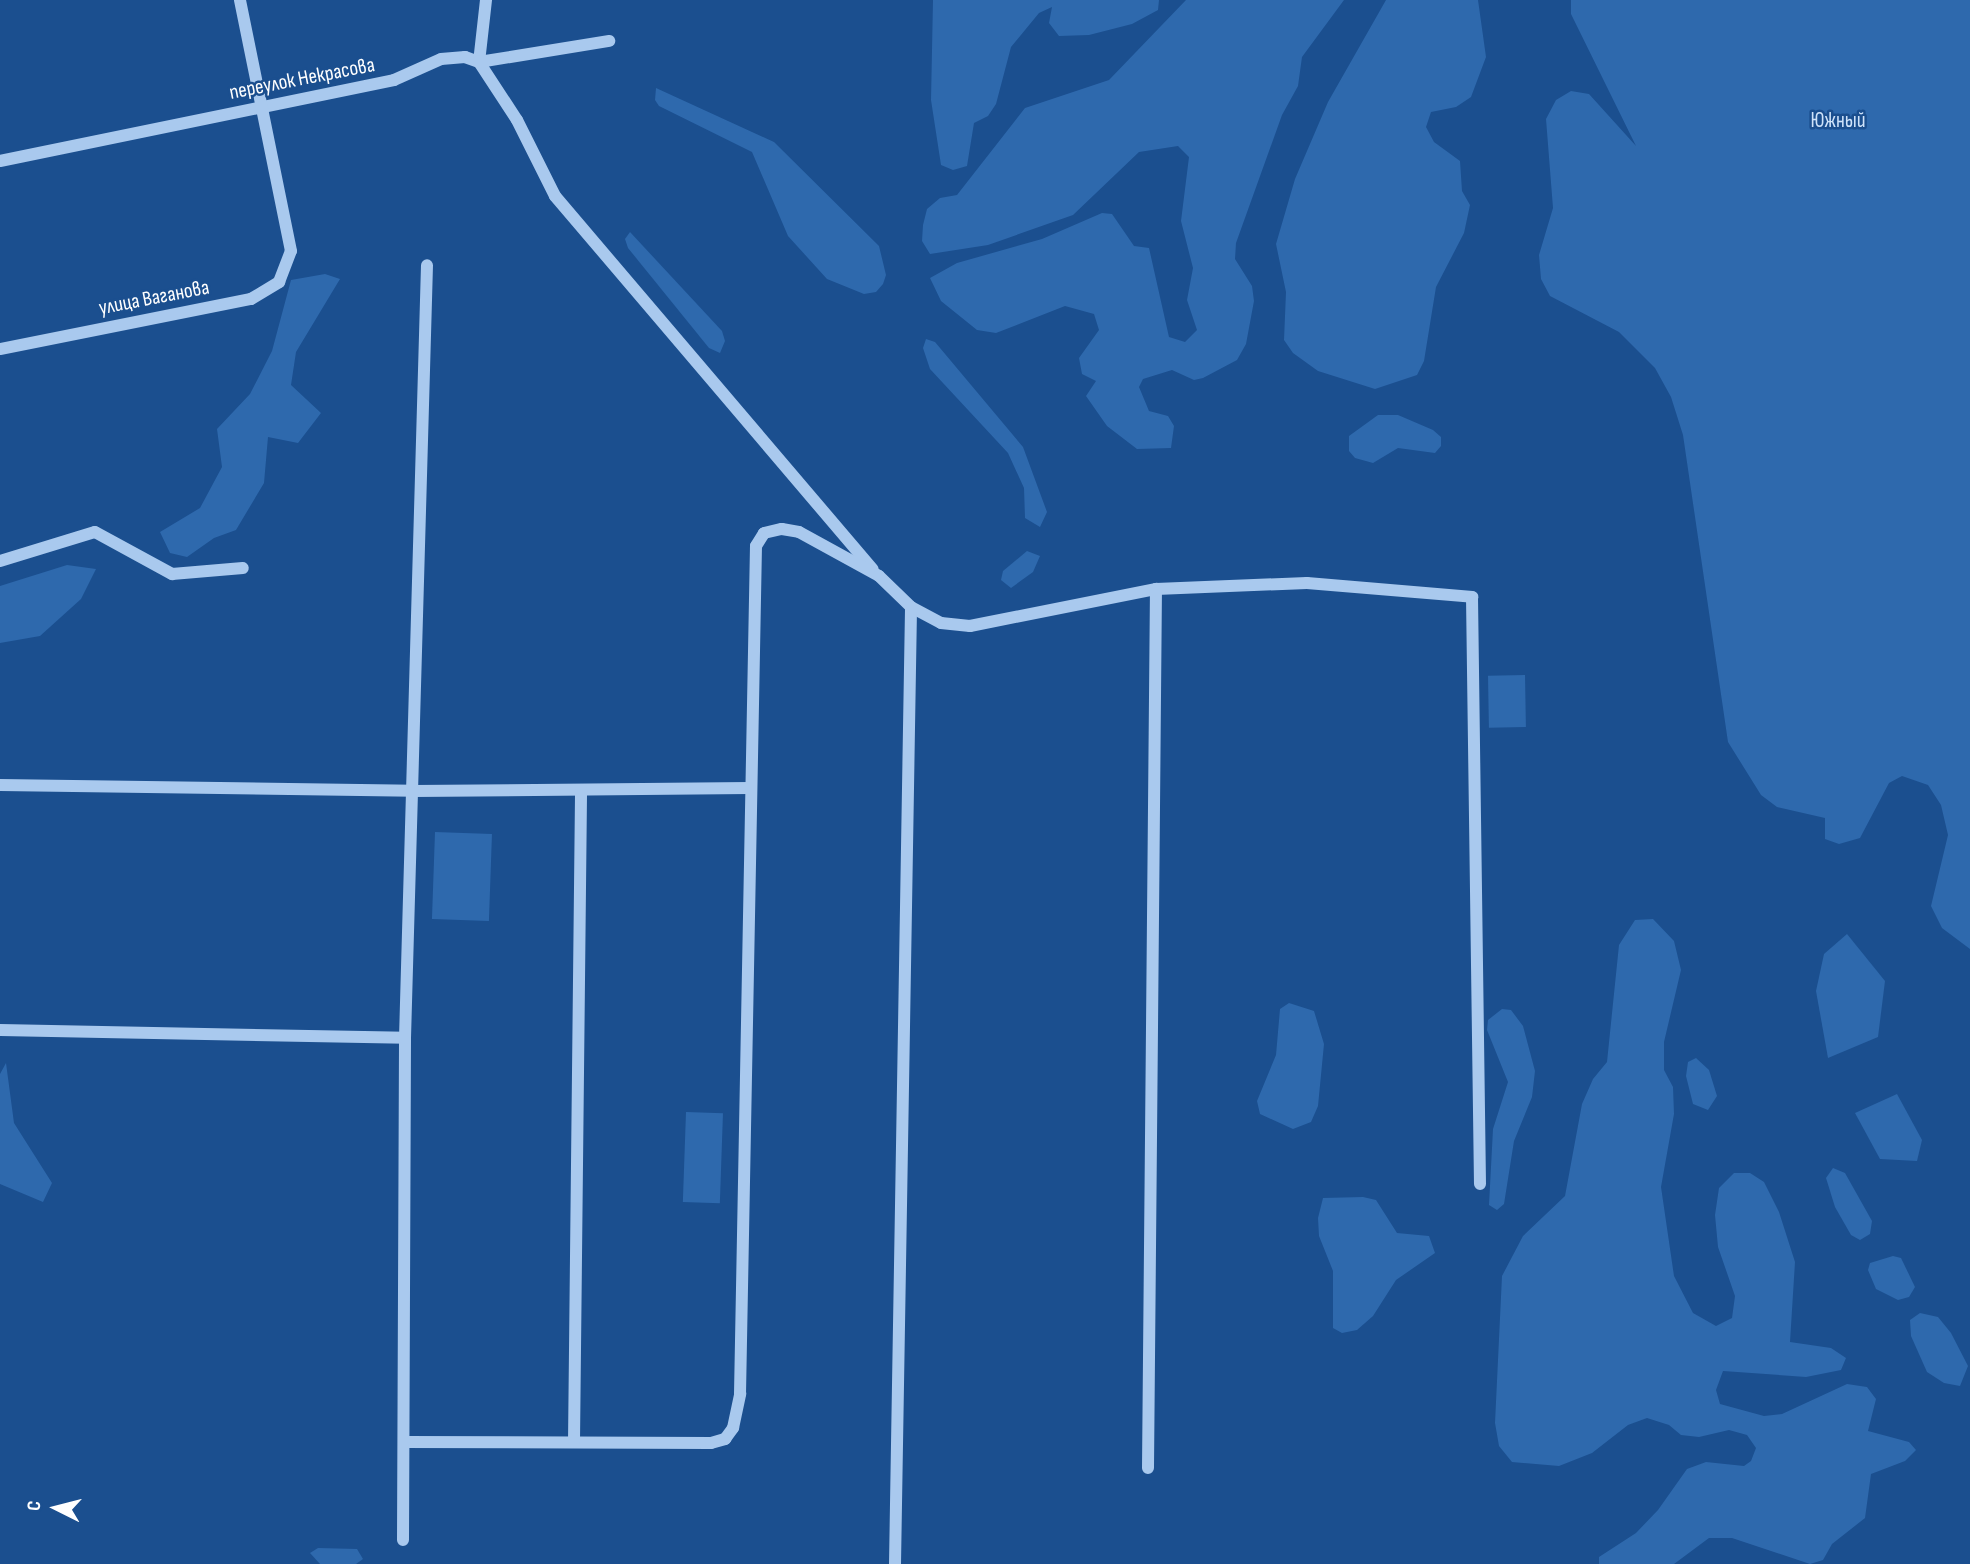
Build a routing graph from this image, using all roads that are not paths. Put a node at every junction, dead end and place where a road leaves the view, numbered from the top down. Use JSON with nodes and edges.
{"nodes":[{"id":1,"x":240,"y":0,"type":"edge"},
{"id":2,"x":486,"y":0,"type":"edge"},
{"id":3,"x":608,"y":41,"type":"dead end"},
{"id":4,"x":480,"y":62,"type":"junction"},
{"id":5,"x":263,"y":106,"type":"junction"},
{"id":6,"x":0,"y":161,"type":"edge"},
{"id":7,"x":427,"y":265,"type":"dead end"},
{"id":8,"x":0,"y":348,"type":"edge"},
{"id":9,"x":0,"y":561,"type":"edge"},
{"id":10,"x":243,"y":568,"type":"dead end"},
{"id":11,"x":878,"y":576,"type":"junction"},
{"id":12,"x":1156,"y":589,"type":"junction"},
{"id":13,"x":911,"y":607,"type":"junction"},
{"id":14,"x":0,"y":785,"type":"edge"},
{"id":15,"x":750,"y":788,"type":"junction"},
{"id":16,"x":581,"y":790,"type":"junction"},
{"id":17,"x":413,"y":791,"type":"junction"},
{"id":18,"x":0,"y":1030,"type":"edge"},
{"id":19,"x":405,"y":1038,"type":"junction"},
{"id":20,"x":1480,"y":1184,"type":"dead end"},
{"id":21,"x":404,"y":1442,"type":"junction"},
{"id":22,"x":574,"y":1442,"type":"junction"},
{"id":23,"x":1148,"y":1468,"type":"dead end"},
{"id":24,"x":403,"y":1540,"type":"dead end"},
{"id":25,"x":895,"y":1564,"type":"edge"}],
"edges":[{"from":1,"to":5,"type":"street"},
{"from":2,"to":4,"type":"street"},
{"from":3,"to":4,"type":"street","name":"переулок Некрасова"},
{"from":4,"to":5,"type":"street","name":"переулок Некрасова"},
{"from":4,"to":11,"type":"street"},
{"from":5,"to":6,"type":"street","name":"переулок Некрасова"},
{"from":5,"to":8,"type":"street","name":"улица Ваганова"},
{"from":7,"to":17,"type":"street"},
{"from":9,"to":10,"type":"street"},
{"from":11,"to":13,"type":"street"},
{"from":11,"to":15,"type":"street"},
{"from":12,"to":13,"type":"street"},
{"from":12,"to":20,"type":"street"},
{"from":12,"to":23,"type":"street"},
{"from":13,"to":25,"type":"street"},
{"from":14,"to":17,"type":"street"},
{"from":15,"to":16,"type":"street"},
{"from":15,"to":22,"type":"street"},
{"from":16,"to":17,"type":"street"},
{"from":16,"to":22,"type":"street"},
{"from":17,"to":19,"type":"street"},
{"from":18,"to":19,"type":"street"},
{"from":19,"to":21,"type":"street"},
{"from":21,"to":22,"type":"street"},
{"from":21,"to":24,"type":"street"}]}
